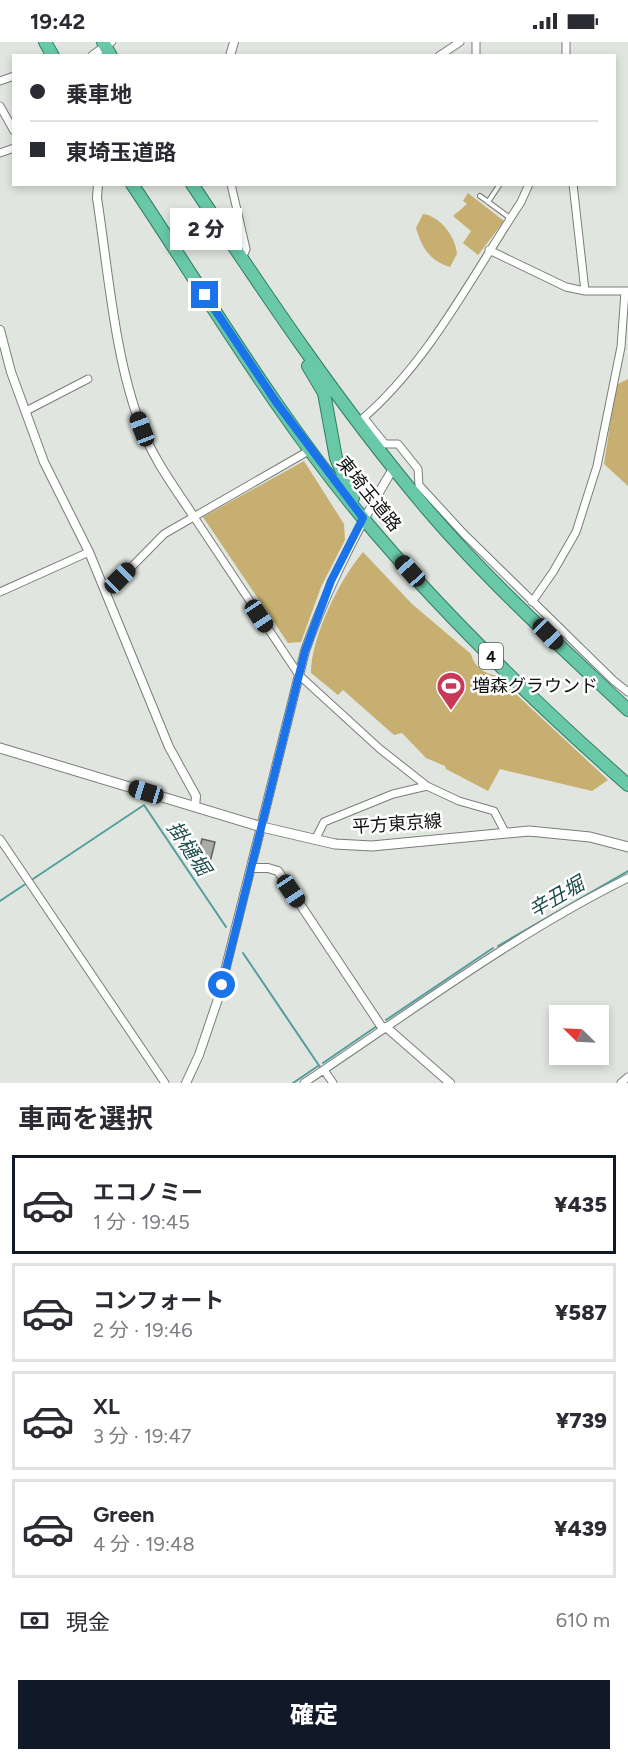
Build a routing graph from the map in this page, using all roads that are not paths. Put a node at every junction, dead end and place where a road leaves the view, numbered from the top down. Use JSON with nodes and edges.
{"nodes":[{"id":1,"x":460,"y":42,"type":"edge"},
{"id":2,"x":442,"y":54,"type":"edge"},
{"id":3,"x":0,"y":106,"type":"edge"},
{"id":4,"x":12,"y":127,"type":"edge"},
{"id":5,"x":99,"y":186,"type":"edge"},
{"id":6,"x":133,"y":186,"type":"edge"},
{"id":7,"x":193,"y":186,"type":"edge"},
{"id":8,"x":231,"y":186,"type":"edge"},
{"id":9,"x":499,"y":186,"type":"edge"},
{"id":10,"x":528,"y":186,"type":"edge"},
{"id":11,"x":573,"y":186,"type":"edge"},
{"id":12,"x":480,"y":196,"type":"dead end"},
{"id":13,"x":488,"y":202,"type":"junction"},
{"id":14,"x":510,"y":218,"type":"junction"},
{"id":15,"x":489,"y":250,"type":"junction"},
{"id":16,"x":242,"y":259,"type":"junction"},
{"id":17,"x":585,"y":291,"type":"junction"},
{"id":18,"x":626,"y":292,"type":"edge"},
{"id":19,"x":0,"y":330,"type":"edge"},
{"id":20,"x":296,"y":338,"type":"junction"},
{"id":21,"x":88,"y":379,"type":"dead end"},
{"id":22,"x":26,"y":411,"type":"junction"},
{"id":23,"x":361,"y":420,"type":"junction"},
{"id":24,"x":304,"y":453,"type":"dead end"},
{"id":25,"x":394,"y":467,"type":"junction"},
{"id":26,"x":194,"y":517,"type":"junction"},
{"id":27,"x":363,"y":518,"type":"junction"},
{"id":28,"x":89,"y":552,"type":"junction"},
{"id":29,"x":0,"y":592,"type":"edge"},
{"id":30,"x":106,"y":593,"type":"junction"},
{"id":31,"x":532,"y":602,"type":"junction"},
{"id":32,"x":299,"y":675,"type":"junction"},
{"id":33,"x":628,"y":692,"type":"edge"},
{"id":34,"x":628,"y":710,"type":"edge"},
{"id":35,"x":0,"y":748,"type":"edge"},
{"id":36,"x":628,"y":785,"type":"edge"},
{"id":37,"x":427,"y":786,"type":"junction"},
{"id":38,"x":195,"y":807,"type":"junction"},
{"id":39,"x":262,"y":827,"type":"junction"},
{"id":40,"x":505,"y":832,"type":"junction"},
{"id":41,"x":0,"y":839,"type":"edge"},
{"id":42,"x":315,"y":840,"type":"junction"},
{"id":43,"x":628,"y":847,"type":"edge"},
{"id":44,"x":251,"y":868,"type":"junction"},
{"id":45,"x":628,"y":878,"type":"edge"},
{"id":46,"x":385,"y":1028,"type":"junction"},
{"id":47,"x":324,"y":1070,"type":"junction"},
{"id":48,"x":628,"y":1077,"type":"edge"},
{"id":49,"x":165,"y":1083,"type":"edge"},
{"id":50,"x":186,"y":1083,"type":"edge"},
{"id":51,"x":304,"y":1083,"type":"edge"},
{"id":52,"x":333,"y":1083,"type":"edge"},
{"id":53,"x":450,"y":1083,"type":"edge"},
{"id":54,"x":621,"y":1083,"type":"edge"}],
"edges":[{"from":1,"to":2,"type":"street"},
{"from":3,"to":4,"type":"street"},
{"from":5,"to":26,"type":"street"},
{"from":6,"to":27,"type":"highway","name":"東埼玉道路","number":"4"},
{"from":7,"to":16,"type":"highway","name":"東埼玉道路"},
{"from":8,"to":16,"type":"street"},
{"from":9,"to":13,"type":"lane"},
{"from":10,"to":14,"type":"street"},
{"from":11,"to":17,"type":"street"},
{"from":12,"to":13,"type":"lane"},
{"from":13,"to":14,"type":"lane"},
{"from":14,"to":15,"type":"street"},
{"from":15,"to":17,"type":"street"},
{"from":15,"to":23,"type":"street"},
{"from":16,"to":20,"type":"highway","name":"東埼玉道路"},
{"from":17,"to":18,"type":"street"},
{"from":18,"to":31,"type":"street"},
{"from":19,"to":22,"type":"street"},
{"from":20,"to":23,"type":"highway","name":"東埼玉道路"},
{"from":20,"to":27,"type":"highway"},
{"from":21,"to":22,"type":"street"},
{"from":22,"to":28,"type":"street"},
{"from":23,"to":25,"type":"highway","name":"東埼玉道路"},
{"from":23,"to":31,"type":"street"},
{"from":24,"to":26,"type":"street"},
{"from":25,"to":27,"type":"street"},
{"from":25,"to":34,"type":"highway","name":"東埼玉道路"},
{"from":26,"to":30,"type":"street"},
{"from":26,"to":32,"type":"street"},
{"from":27,"to":32,"type":"street"},
{"from":27,"to":36,"type":"highway","name":"東埼玉道路","number":"4"},
{"from":28,"to":29,"type":"street"},
{"from":28,"to":30,"type":"street"},
{"from":30,"to":38,"type":"street"},
{"from":31,"to":33,"type":"street"},
{"from":32,"to":37,"type":"street"},
{"from":32,"to":39,"type":"street"},
{"from":35,"to":38,"type":"main road","name":"平方東京線"},
{"from":37,"to":40,"type":"street"},
{"from":37,"to":42,"type":"street"},
{"from":38,"to":39,"type":"main road","name":"平方東京線"},
{"from":39,"to":42,"type":"main road","name":"平方東京線"},
{"from":39,"to":44,"type":"street"},
{"from":40,"to":42,"type":"main road","name":"平方東京線"},
{"from":40,"to":43,"type":"main road","name":"平方東京線"},
{"from":41,"to":49,"type":"street"},
{"from":44,"to":46,"type":"street"},
{"from":44,"to":50,"type":"street"},
{"from":45,"to":46,"type":"street"},
{"from":46,"to":47,"type":"street"},
{"from":46,"to":53,"type":"street"},
{"from":47,"to":51,"type":"street"},
{"from":47,"to":52,"type":"street"},
{"from":48,"to":54,"type":"street"}]}
